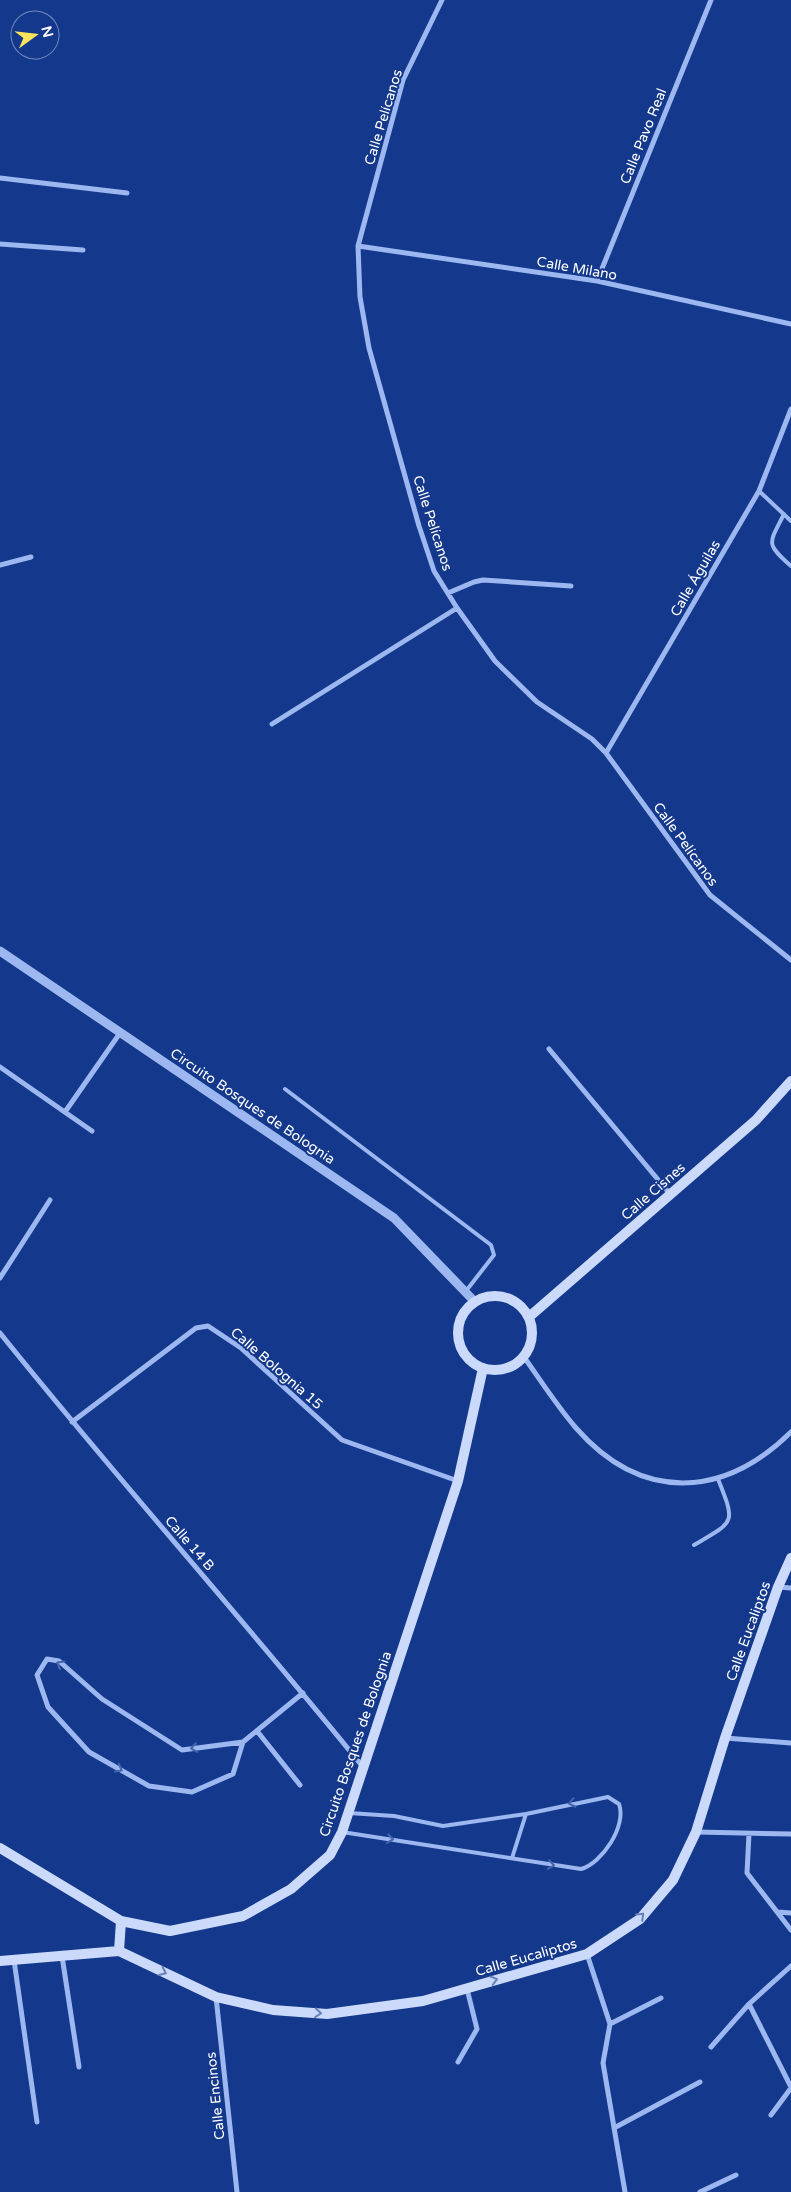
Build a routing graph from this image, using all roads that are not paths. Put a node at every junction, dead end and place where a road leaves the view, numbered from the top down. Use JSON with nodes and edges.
{"nodes":[{"id":1,"x":442,"y":0,"type":"edge"},
{"id":2,"x":711,"y":0,"type":"edge"},
{"id":3,"x":0,"y":178,"type":"edge"},
{"id":4,"x":127,"y":193,"type":"dead end"},
{"id":5,"x":0,"y":244,"type":"edge"},
{"id":6,"x":358,"y":246,"type":"junction"},
{"id":7,"x":84,"y":250,"type":"dead end"},
{"id":8,"x":597,"y":281,"type":"junction"},
{"id":9,"x":791,"y":324,"type":"edge"},
{"id":10,"x":791,"y":409,"type":"edge"},
{"id":11,"x":759,"y":491,"type":"junction"},
{"id":12,"x":784,"y":514,"type":"junction"},
{"id":13,"x":791,"y":520,"type":"edge"},
{"id":14,"x":31,"y":556,"type":"dead end"},
{"id":15,"x":0,"y":565,"type":"edge"},
{"id":16,"x":791,"y":566,"type":"edge"},
{"id":17,"x":571,"y":586,"type":"dead end"},
{"id":18,"x":448,"y":593,"type":"junction"},
{"id":19,"x":457,"y":608,"type":"junction"},
{"id":20,"x":272,"y":724,"type":"dead end"},
{"id":21,"x":606,"y":753,"type":"junction"},
{"id":22,"x":0,"y":951,"type":"edge"},
{"id":23,"x":791,"y":960,"type":"edge"},
{"id":24,"x":120,"y":1033,"type":"junction"},
{"id":25,"x":549,"y":1050,"type":"dead end"},
{"id":26,"x":0,"y":1067,"type":"edge"},
{"id":27,"x":791,"y":1081,"type":"edge"},
{"id":28,"x":285,"y":1089,"type":"dead end"},
{"id":29,"x":65,"y":1112,"type":"junction"},
{"id":30,"x":92,"y":1131,"type":"dead end"},
{"id":31,"x":670,"y":1194,"type":"junction"},
{"id":32,"x":50,"y":1200,"type":"dead end"},
{"id":33,"x":0,"y":1278,"type":"edge"},
{"id":34,"x":466,"y":1291,"type":"junction"},
{"id":35,"x":475,"y":1302,"type":"junction"},
{"id":36,"x":529,"y":1317,"type":"junction"},
{"id":37,"x":0,"y":1333,"type":"edge"},
{"id":38,"x":524,"y":1358,"type":"junction"},
{"id":39,"x":483,"y":1368,"type":"junction"},
{"id":40,"x":72,"y":1422,"type":"junction"},
{"id":41,"x":791,"y":1432,"type":"edge"},
{"id":42,"x":718,"y":1479,"type":"junction"},
{"id":43,"x":458,"y":1481,"type":"junction"},
{"id":44,"x":694,"y":1544,"type":"dead end"},
{"id":45,"x":791,"y":1558,"type":"edge"},
{"id":46,"x":778,"y":1587,"type":"junction"},
{"id":47,"x":791,"y":1588,"type":"edge"},
{"id":48,"x":304,"y":1693,"type":"junction"},
{"id":49,"x":257,"y":1731,"type":"junction"},
{"id":50,"x":725,"y":1738,"type":"junction"},
{"id":51,"x":243,"y":1742,"type":"junction"},
{"id":52,"x":791,"y":1743,"type":"edge"},
{"id":53,"x":364,"y":1767,"type":"junction"},
{"id":54,"x":300,"y":1785,"type":"dead end"},
{"id":55,"x":348,"y":1813,"type":"junction"},
{"id":56,"x":526,"y":1814,"type":"junction"},
{"id":57,"x":342,"y":1832,"type":"junction"},
{"id":58,"x":696,"y":1832,"type":"junction"},
{"id":59,"x":749,"y":1834,"type":"junction"},
{"id":60,"x":791,"y":1834,"type":"edge"},
{"id":61,"x":0,"y":1848,"type":"edge"},
{"id":62,"x":512,"y":1858,"type":"junction"},
{"id":63,"x":778,"y":1912,"type":"junction"},
{"id":64,"x":791,"y":1913,"type":"edge"},
{"id":65,"x":121,"y":1921,"type":"junction"},
{"id":66,"x":791,"y":1930,"type":"edge"},
{"id":67,"x":119,"y":1951,"type":"junction"},
{"id":68,"x":587,"y":1954,"type":"junction"},
{"id":69,"x":62,"y":1956,"type":"junction"},
{"id":70,"x":14,"y":1960,"type":"junction"},
{"id":71,"x":0,"y":1961,"type":"edge"},
{"id":72,"x":791,"y":1966,"type":"edge"},
{"id":73,"x":466,"y":1988,"type":"junction"},
{"id":74,"x":216,"y":1997,"type":"junction"},
{"id":75,"x":662,"y":1998,"type":"dead end"},
{"id":76,"x":749,"y":2004,"type":"junction"},
{"id":77,"x":610,"y":2024,"type":"junction"},
{"id":78,"x":710,"y":2047,"type":"dead end"},
{"id":79,"x":458,"y":2062,"type":"dead end"},
{"id":80,"x":79,"y":2067,"type":"dead end"},
{"id":81,"x":700,"y":2082,"type":"dead end"},
{"id":82,"x":791,"y":2088,"type":"edge"},
{"id":83,"x":771,"y":2115,"type":"dead end"},
{"id":84,"x":37,"y":2122,"type":"dead end"},
{"id":85,"x":614,"y":2128,"type":"junction"},
{"id":86,"x":736,"y":2175,"type":"dead end"},
{"id":87,"x":238,"y":2192,"type":"edge"},
{"id":88,"x":625,"y":2192,"type":"edge"},
{"id":89,"x":700,"y":2192,"type":"edge"}],
"edges":[{"from":1,"to":6,"type":"street","name":"Calle Pelícanos"},
{"from":2,"to":8,"type":"street","name":"Calle Pavo Real"},
{"from":3,"to":4,"type":"street"},
{"from":5,"to":7,"type":"street"},
{"from":6,"to":8,"type":"street","name":"Calle Milano"},
{"from":6,"to":18,"type":"street","name":"Calle Pelícanos"},
{"from":8,"to":9,"type":"street","name":"Calle Milano"},
{"from":10,"to":11,"type":"street","name":"Calle Águilas"},
{"from":11,"to":12,"type":"lane"},
{"from":11,"to":21,"type":"street","name":"Calle Águilas"},
{"from":12,"to":13,"type":"lane"},
{"from":12,"to":16,"type":"lane"},
{"from":14,"to":15,"type":"street"},
{"from":17,"to":18,"type":"street"},
{"from":18,"to":19,"type":"street","name":"Calle Pelícanos"},
{"from":19,"to":20,"type":"street"},
{"from":19,"to":21,"type":"street","name":"Calle Pelícanos"},
{"from":21,"to":23,"type":"street","name":"Calle Pelícanos"},
{"from":22,"to":24,"type":"street","name":"Circuito Bosques de Bolognia"},
{"from":24,"to":29,"type":"street"},
{"from":24,"to":34,"type":"street","name":"Circuito Bosques de Bolognia"},
{"from":25,"to":31,"type":"street"},
{"from":26,"to":29,"type":"street"},
{"from":27,"to":31,"type":"main road","name":"Calle Cisnes"},
{"from":28,"to":34,"type":"lane"},
{"from":29,"to":30,"type":"street"},
{"from":31,"to":36,"type":"main road","name":"Calle Cisnes"},
{"from":32,"to":33,"type":"street"},
{"from":34,"to":35,"type":"street","name":"Circuito Bosques de Bolognia"},
{"from":35,"to":36,"type":"main road"},
{"from":35,"to":39,"type":"main road"},
{"from":36,"to":38,"type":"main road"},
{"from":37,"to":40,"type":"street","name":"Calle 14 B"},
{"from":38,"to":39,"type":"main road"},
{"from":38,"to":42,"type":"street"},
{"from":39,"to":43,"type":"main road","name":"Circuito Bosques de Bolognia"},
{"from":40,"to":43,"type":"street","name":"Calle Bolognia 15"},
{"from":40,"to":48,"type":"street","name":"Calle 14 B"},
{"from":41,"to":42,"type":"street"},
{"from":42,"to":44,"type":"lane"},
{"from":43,"to":53,"type":"main road","name":"Circuito Bosques de Bolognia"},
{"from":45,"to":46,"type":"main road","name":"Calle Eucaliptos"},
{"from":46,"to":47,"type":"street"},
{"from":46,"to":50,"type":"main road","name":"Calle Eucaliptos"},
{"from":48,"to":49,"type":"street"},
{"from":48,"to":53,"type":"street","name":"Calle 14 B"},
{"from":49,"to":51,"type":"street"},
{"from":49,"to":54,"type":"street"},
{"from":50,"to":52,"type":"street"},
{"from":50,"to":58,"type":"main road","name":"Calle Eucaliptos"},
{"from":51,"to":51,"type":"street","one_way":true},
{"from":53,"to":55,"type":"main road","name":"Circuito Bosques de Bolognia"},
{"from":55,"to":56,"type":"lane"},
{"from":55,"to":57,"type":"main road","name":"Circuito Bosques de Bolognia"},
{"from":56,"to":62,"type":"lane"},
{"from":62,"to":56,"type":"lane","one_way":true},
{"from":57,"to":62,"type":"lane","one_way":true},
{"from":57,"to":65,"type":"main road","name":"Circuito Bosques de Bolognia"},
{"from":58,"to":59,"type":"street"},
{"from":68,"to":58,"type":"main road","name":"Calle Eucaliptos","one_way":true},
{"from":59,"to":60,"type":"street"},
{"from":59,"to":63,"type":"street"},
{"from":61,"to":65,"type":"main road","name":"Circuito Bosques de Bolognia"},
{"from":63,"to":64,"type":"street"},
{"from":63,"to":66,"type":"street"},
{"from":65,"to":67,"type":"main road"},
{"from":67,"to":69,"type":"main road"},
{"from":67,"to":74,"type":"main road","name":"Calle Eucaliptos","one_way":true},
{"from":73,"to":68,"type":"main road","name":"Calle Eucaliptos","one_way":true},
{"from":68,"to":77,"type":"street"},
{"from":69,"to":70,"type":"main road"},
{"from":69,"to":80,"type":"street"},
{"from":70,"to":71,"type":"main road"},
{"from":70,"to":84,"type":"street"},
{"from":72,"to":76,"type":"street"},
{"from":74,"to":73,"type":"main road","name":"Calle Eucaliptos","one_way":true},
{"from":73,"to":79,"type":"street"},
{"from":74,"to":87,"type":"street","name":"Calle Encinos"},
{"from":75,"to":77,"type":"street"},
{"from":76,"to":78,"type":"street"},
{"from":76,"to":82,"type":"street"},
{"from":77,"to":85,"type":"street"},
{"from":81,"to":85,"type":"street"},
{"from":82,"to":83,"type":"street"},
{"from":85,"to":88,"type":"street"},
{"from":86,"to":89,"type":"street"}]}
